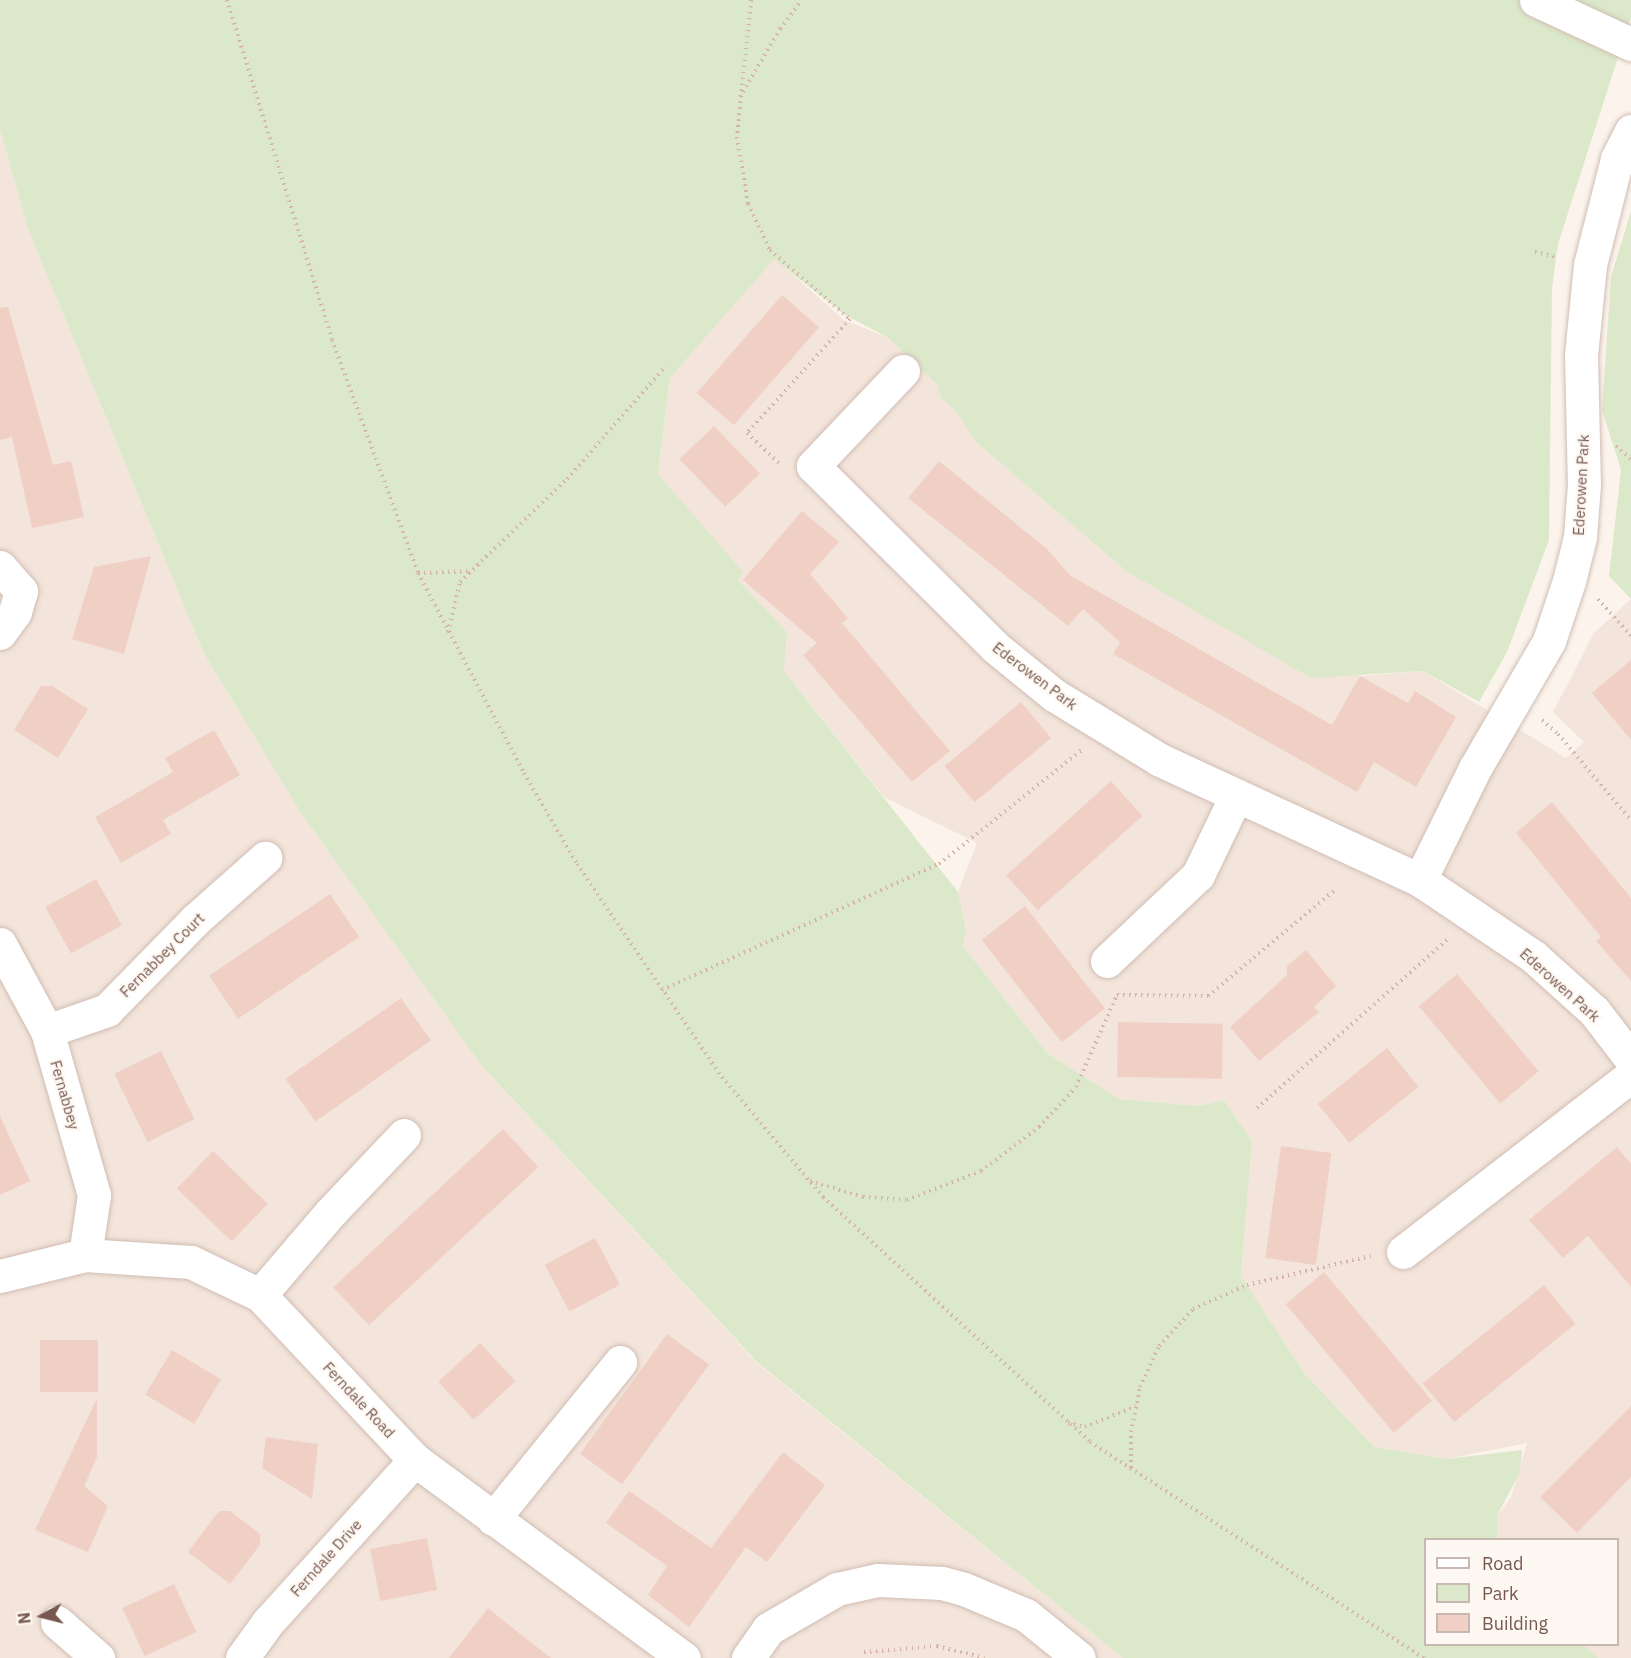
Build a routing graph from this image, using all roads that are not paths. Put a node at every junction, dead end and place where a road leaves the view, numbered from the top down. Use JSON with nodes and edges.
{"nodes":[{"id":1,"x":1536,"y":0,"type":"edge"},
{"id":2,"x":1631,"y":44,"type":"edge"},
{"id":3,"x":1631,"y":132,"type":"edge"},
{"id":4,"x":903,"y":371,"type":"dead end"},
{"id":5,"x":0,"y":567,"type":"edge"},
{"id":6,"x":0,"y":633,"type":"edge"},
{"id":7,"x":1236,"y":796,"type":"junction"},
{"id":8,"x":265,"y":858,"type":"dead end"},
{"id":9,"x":1420,"y":880,"type":"junction"},
{"id":10,"x":0,"y":944,"type":"edge"},
{"id":11,"x":1107,"y":961,"type":"dead end"},
{"id":12,"x":47,"y":1030,"type":"junction"},
{"id":13,"x":1631,"y":1059,"type":"edge"},
{"id":14,"x":1631,"y":1076,"type":"edge"},
{"id":15,"x":404,"y":1135,"type":"dead end"},
{"id":16,"x":1402,"y":1252,"type":"road end"},
{"id":17,"x":85,"y":1255,"type":"junction"},
{"id":18,"x":0,"y":1276,"type":"edge"},
{"id":19,"x":260,"y":1295,"type":"junction"},
{"id":20,"x":620,"y":1362,"type":"dead end"},
{"id":21,"x":414,"y":1460,"type":"junction"},
{"id":22,"x":493,"y":1519,"type":"junction"},
{"id":23,"x":57,"y":1622,"type":"dead end"},
{"id":24,"x":98,"y":1658,"type":"edge"},
{"id":25,"x":242,"y":1658,"type":"edge"},
{"id":26,"x":684,"y":1658,"type":"edge"},
{"id":27,"x":748,"y":1658,"type":"edge"},
{"id":28,"x":1079,"y":1658,"type":"edge"}],
"edges":[{"from":1,"to":2,"type":"street"},
{"from":3,"to":9,"type":"street","name":"Ederowen Park"},
{"from":4,"to":7,"type":"street","name":"Ederowen Park"},
{"from":5,"to":6,"type":"street"},
{"from":7,"to":9,"type":"street","name":"Ederowen Park"},
{"from":7,"to":11,"type":"street"},
{"from":8,"to":12,"type":"street","name":"Fernabbey Court"},
{"from":9,"to":13,"type":"street","name":"Ederowen Park"},
{"from":10,"to":12,"type":"street","name":"Fernabbey"},
{"from":12,"to":17,"type":"street","name":"Fernabbey"},
{"from":14,"to":16,"type":"street"},
{"from":15,"to":19,"type":"street"},
{"from":17,"to":18,"type":"street","name":"Ferndale Road"},
{"from":17,"to":19,"type":"street","name":"Ferndale Road"},
{"from":19,"to":21,"type":"street","name":"Ferndale Road"},
{"from":20,"to":22,"type":"street"},
{"from":21,"to":22,"type":"street","name":"Ferndale Road"},
{"from":21,"to":25,"type":"street","name":"Ferndale Drive"},
{"from":22,"to":26,"type":"street","name":"Ferndale Road"},
{"from":23,"to":24,"type":"street"},
{"from":27,"to":28,"type":"street"}]}
